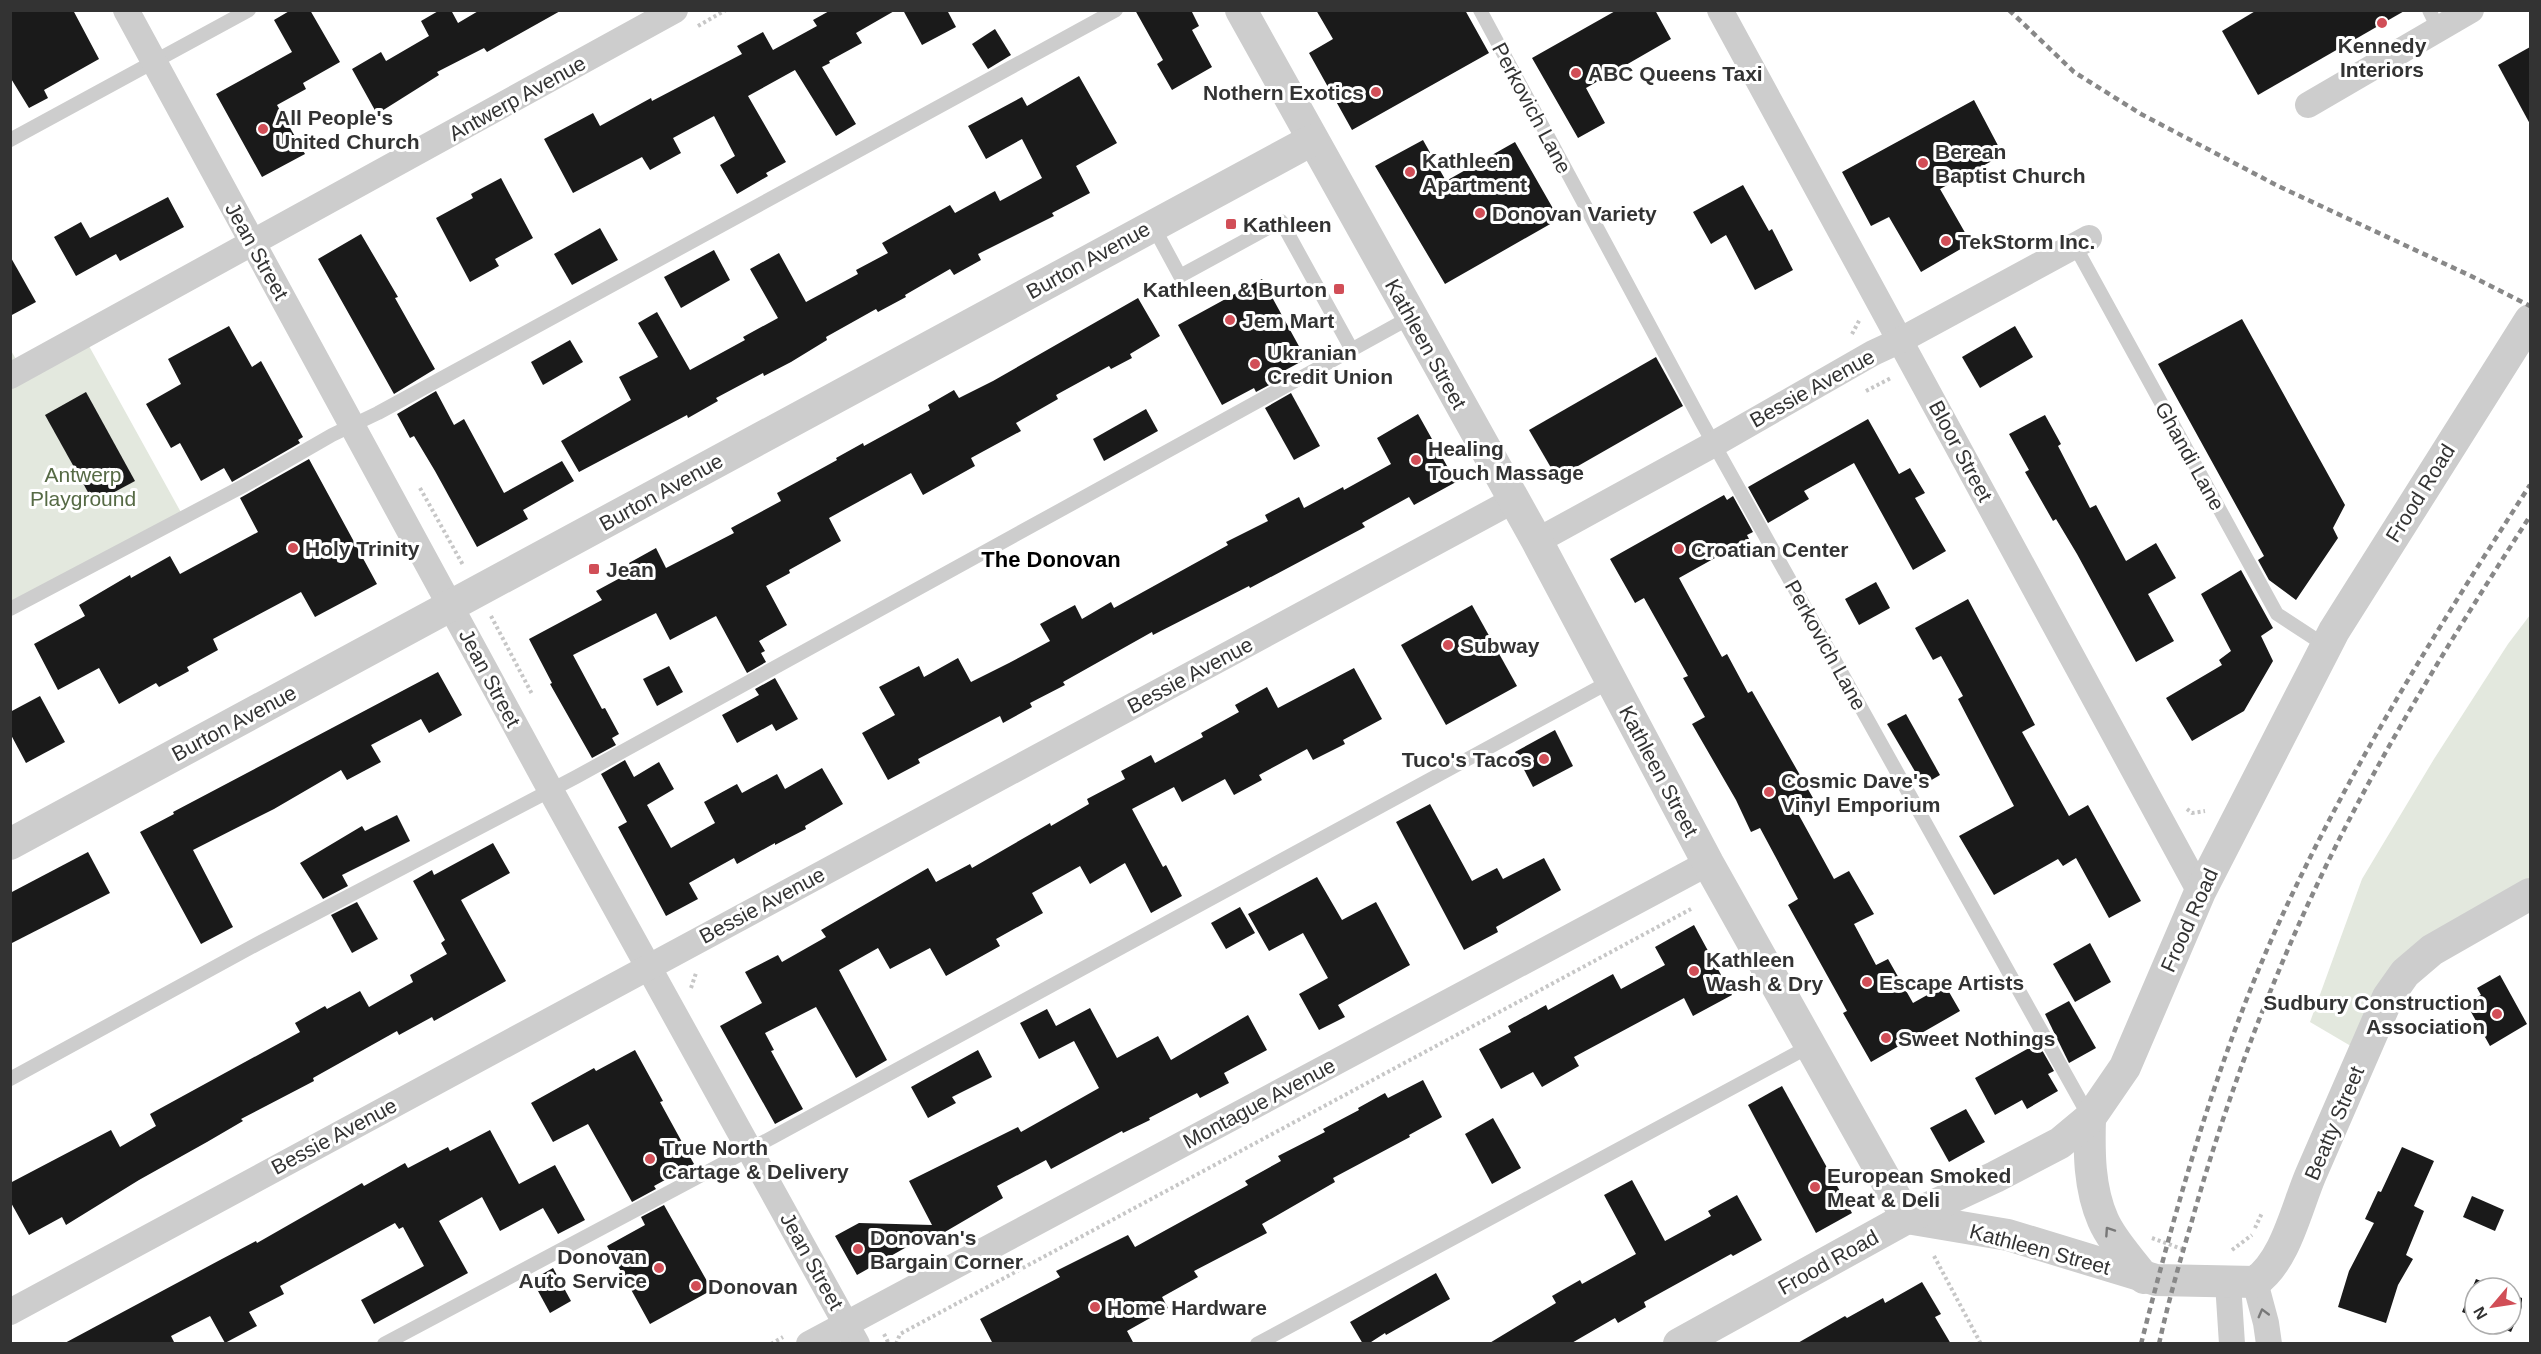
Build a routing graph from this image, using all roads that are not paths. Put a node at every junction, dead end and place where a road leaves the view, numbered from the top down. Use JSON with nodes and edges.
{"nodes":[{"id":1,"x":126,"y":10,"type":"edge"},
{"id":2,"x":249,"y":10,"type":"edge"},
{"id":3,"x":675,"y":10,"type":"edge"},
{"id":4,"x":1116,"y":10,"type":"edge"},
{"id":5,"x":1241,"y":10,"type":"edge"},
{"id":6,"x":1480,"y":10,"type":"edge"},
{"id":7,"x":1720,"y":10,"type":"edge"},
{"id":8,"x":2471,"y":10,"type":"edge"},
{"id":9,"x":2434,"y":19,"type":"edge"},
{"id":10,"x":154,"y":61,"type":"junction"},
{"id":11,"x":2308,"y":105,"type":"dead end"},
{"id":12,"x":10,"y":140,"type":"edge"},
{"id":13,"x":1312,"y":140,"type":"junction"},
{"id":14,"x":1152,"y":225,"type":"junction"},
{"id":15,"x":2082,"y":242,"type":"joint"},
{"id":16,"x":253,"y":243,"type":"junction"},
{"id":17,"x":1411,"y":317,"type":"junction"},
{"id":18,"x":2530,"y":320,"type":"edge"},
{"id":19,"x":1901,"y":340,"type":"junction"},
{"id":20,"x":1352,"y":350,"type":"junction"},
{"id":21,"x":10,"y":375,"type":"edge"},
{"id":22,"x":353,"y":426,"type":"junction"},
{"id":23,"x":1714,"y":444,"type":"junction"},
{"id":24,"x":1514,"y":500,"type":"junction"},
{"id":25,"x":1537,"y":540,"type":"junction"},
{"id":26,"x":452,"y":606,"type":"junction"},
{"id":27,"x":10,"y":609,"type":"edge"},
{"id":28,"x":2326,"y":646,"type":"junction"},
{"id":29,"x":1611,"y":681,"type":"junction"},
{"id":30,"x":551,"y":791,"type":"junction"},
{"id":31,"x":10,"y":844,"type":"edge"},
{"id":32,"x":1708,"y":863,"type":"junction"},
{"id":33,"x":2200,"y":892,"type":"junction"},
{"id":34,"x":2530,"y":895,"type":"edge"},
{"id":35,"x":647,"y":967,"type":"junction"},
{"id":36,"x":1810,"y":1046,"type":"junction"},
{"id":37,"x":10,"y":1079,"type":"edge"},
{"id":38,"x":2090,"y":1118,"type":"junction"},
{"id":39,"x":750,"y":1149,"type":"junction"},
{"id":40,"x":1907,"y":1218,"type":"junction"},
{"id":41,"x":2236,"y":1273,"type":"junction"},
{"id":42,"x":2144,"y":1278,"type":"junction"},
{"id":43,"x":10,"y":1312,"type":"edge"},
{"id":44,"x":851,"y":1334,"type":"edge"},
{"id":45,"x":384,"y":1344,"type":"edge"},
{"id":46,"x":809,"y":1344,"type":"edge"},
{"id":47,"x":1257,"y":1344,"type":"edge"},
{"id":48,"x":1679,"y":1344,"type":"edge"},
{"id":49,"x":2232,"y":1344,"type":"edge"},
{"id":50,"x":2269,"y":1344,"type":"edge"}],
"edges":[{"from":1,"to":10,"type":"street","name":"Jean Street"},
{"from":2,"to":10,"type":"lane"},
{"from":3,"to":16,"type":"street","name":"Antwerp Avenue"},
{"from":4,"to":22,"type":"lane"},
{"from":5,"to":13,"type":"street","name":"Kathleen Street"},
{"from":6,"to":23,"type":"lane","name":"Perkovich Lane"},
{"from":7,"to":19,"type":"street","name":"Bloor Street"},
{"from":8,"to":9,"type":"street"},
{"from":9,"to":11,"type":"street"},
{"from":10,"to":12,"type":"lane"},
{"from":10,"to":16,"type":"street","name":"Jean Street"},
{"from":13,"to":14,"type":"street","name":"Burton Avenue"},
{"from":13,"to":17,"type":"street","name":"Kathleen Street"},
{"from":14,"to":20,"type":"lane"},
{"from":14,"to":26,"type":"street","name":"Burton Avenue"},
{"from":15,"to":19,"type":"street","name":"Bessie Avenue"},
{"from":15,"to":28,"type":"lane","name":"Ghandi Lane"},
{"from":16,"to":21,"type":"street","name":"Antwerp Avenue"},
{"from":16,"to":22,"type":"street","name":"Jean Street"},
{"from":17,"to":20,"type":"lane"},
{"from":17,"to":24,"type":"street","name":"Kathleen Street"},
{"from":18,"to":28,"type":"street","name":"Frood Road"},
{"from":19,"to":23,"type":"street","name":"Bessie Avenue"},
{"from":19,"to":33,"type":"street","name":"Bloor Street"},
{"from":20,"to":30,"type":"lane"},
{"from":22,"to":26,"type":"street","name":"Jean Street"},
{"from":22,"to":27,"type":"lane"},
{"from":23,"to":25,"type":"street","name":"Bessie Avenue"},
{"from":23,"to":38,"type":"lane","name":"Perkovich Lane"},
{"from":24,"to":25,"type":"street","name":"Kathleen Street"},
{"from":24,"to":35,"type":"street","name":"Bessie Avenue"},
{"from":25,"to":29,"type":"street","name":"Kathleen Street"},
{"from":26,"to":30,"type":"street","name":"Jean Street"},
{"from":26,"to":31,"type":"street","name":"Burton Avenue"},
{"from":28,"to":33,"type":"street","name":"Frood Road"},
{"from":29,"to":32,"type":"street","name":"Kathleen Street"},
{"from":29,"to":39,"type":"lane"},
{"from":30,"to":35,"type":"street","name":"Jean Street"},
{"from":30,"to":37,"type":"lane"},
{"from":32,"to":36,"type":"street","name":"Kathleen Street"},
{"from":32,"to":44,"type":"street","name":"Montague Avenue"},
{"from":33,"to":38,"type":"street","name":"Frood Road"},
{"from":34,"to":41,"type":"street","name":"Beatty Street"},
{"from":35,"to":39,"type":"street","name":"Jean Street"},
{"from":35,"to":43,"type":"street","name":"Bessie Avenue"},
{"from":36,"to":40,"type":"street","name":"Kathleen Street"},
{"from":36,"to":47,"type":"lane"},
{"from":38,"to":40,"type":"street","name":"Frood Road"},
{"from":42,"to":38,"type":"street","one_way":true},
{"from":39,"to":44,"type":"street","name":"Jean Street"},
{"from":39,"to":45,"type":"lane"},
{"from":40,"to":42,"type":"street","name":"Kathleen Street"},
{"from":40,"to":48,"type":"street","name":"Frood Road"},
{"from":41,"to":42,"type":"street","name":"Kathleen Street"},
{"from":41,"to":49,"type":"street"},
{"from":50,"to":41,"type":"street","one_way":true},
{"from":44,"to":46,"type":"street","name":"Montague Avenue"}]}
